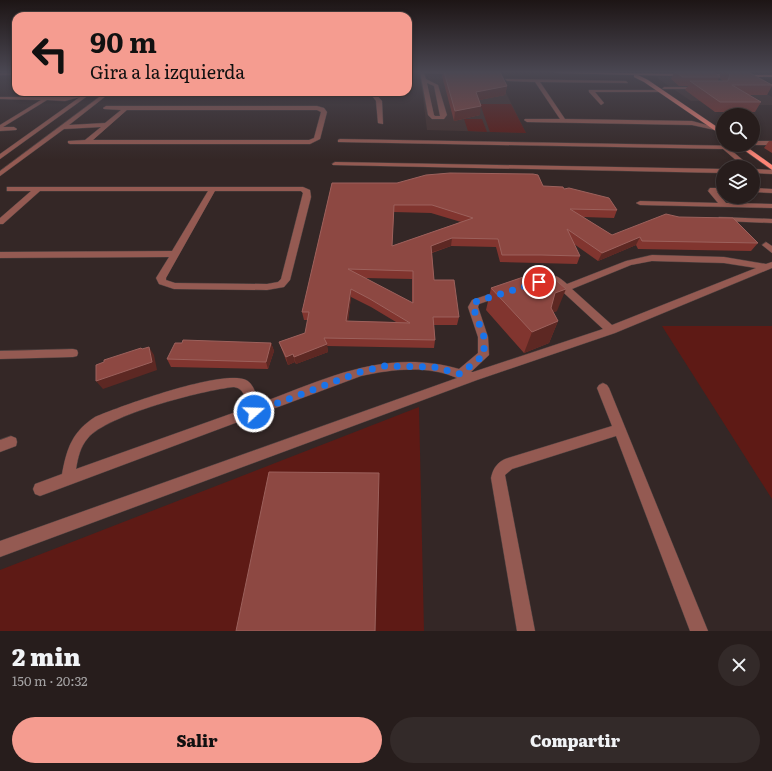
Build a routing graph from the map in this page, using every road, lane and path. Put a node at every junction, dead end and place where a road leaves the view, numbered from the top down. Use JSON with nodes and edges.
{"nodes":[{"id":1,"x":42,"y":101,"type":"edge"},
{"id":2,"x":72,"y":101,"type":"edge"},
{"id":3,"x":97,"y":101,"type":"edge"},
{"id":4,"x":379,"y":101,"type":"edge"},
{"id":5,"x":428,"y":101,"type":"edge"},
{"id":6,"x":440,"y":101,"type":"edge"},
{"id":7,"x":551,"y":101,"type":"edge"},
{"id":8,"x":678,"y":101,"type":"edge"},
{"id":9,"x":683,"y":101,"type":"edge"},
{"id":10,"x":75,"y":103,"type":"joint"},
{"id":11,"x":106,"y":108,"type":"dead end"},
{"id":12,"x":125,"y":109,"type":"junction"},
{"id":13,"x":689,"y":110,"type":"junction"},
{"id":14,"x":698,"y":110,"type":"junction"},
{"id":15,"x":701,"y":118,"type":"junction"},
{"id":16,"x":72,"y":120,"type":"junction"},
{"id":17,"x":527,"y":120,"type":"dead end"},
{"id":18,"x":564,"y":121,"type":"junction"},
{"id":19,"x":716,"y":122,"type":"edge"},
{"id":20,"x":381,"y":123,"type":"dead end"},
{"id":21,"x":81,"y":124,"type":"junction"},
{"id":22,"x":107,"y":124,"type":"junction"},
{"id":23,"x":692,"y":124,"type":"junction"},
{"id":24,"x":62,"y":127,"type":"junction"},
{"id":25,"x":0,"y":128,"type":"edge"},
{"id":26,"x":715,"y":128,"type":"joint"},
{"id":27,"x":14,"y":129,"type":"dead end"},
{"id":28,"x":340,"y":141,"type":"dead end"},
{"id":29,"x":70,"y":142,"type":"dead end"},
{"id":30,"x":87,"y":142,"type":"junction"},
{"id":31,"x":772,"y":143,"type":"edge"},
{"id":32,"x":760,"y":144,"type":"edge"},
{"id":33,"x":716,"y":148,"type":"edge"},
{"id":34,"x":730,"y":152,"type":"edge"},
{"id":35,"x":755,"y":152,"type":"edge"},
{"id":36,"x":760,"y":152,"type":"edge"},
{"id":37,"x":0,"y":157,"type":"edge"},
{"id":38,"x":22,"y":157,"type":"junction"},
{"id":39,"x":772,"y":159,"type":"edge"},
{"id":40,"x":740,"y":160,"type":"edge"},
{"id":41,"x":335,"y":164,"type":"dead end"},
{"id":42,"x":0,"y":168,"type":"edge"},
{"id":43,"x":8,"y":168,"type":"junction"},
{"id":44,"x":772,"y":168,"type":"edge"},
{"id":45,"x":716,"y":171,"type":"edge"},
{"id":46,"x":760,"y":171,"type":"edge"},
{"id":47,"x":772,"y":172,"type":"edge"},
{"id":48,"x":0,"y":174,"type":"edge"},
{"id":49,"x":10,"y":188,"type":"dead end"},
{"id":50,"x":38,"y":189,"type":"junction"},
{"id":51,"x":213,"y":189,"type":"junction"},
{"id":52,"x":716,"y":190,"type":"edge"},
{"id":53,"x":760,"y":190,"type":"edge"},
{"id":54,"x":772,"y":191,"type":"edge"},
{"id":55,"x":716,"y":196,"type":"edge"},
{"id":56,"x":640,"y":203,"type":"dead end"},
{"id":57,"x":724,"y":205,"type":"joint"},
{"id":58,"x":772,"y":206,"type":"edge"},
{"id":59,"x":0,"y":210,"type":"edge"},
{"id":60,"x":13,"y":210,"type":"junction"},
{"id":61,"x":710,"y":219,"type":"edge"},
{"id":62,"x":1,"y":220,"type":"edge"},
{"id":63,"x":772,"y":221,"type":"edge"},
{"id":64,"x":174,"y":254,"type":"junction"},
{"id":65,"x":0,"y":255,"type":"edge"},
{"id":66,"x":769,"y":266,"type":"edge"},
{"id":67,"x":532,"y":284,"type":"edge"},
{"id":68,"x":566,"y":288,"type":"junction"},
{"id":69,"x":510,"y":291,"type":"edge"},
{"id":70,"x":611,"y":330,"type":"junction"},
{"id":71,"x":73,"y":353,"type":"dead end"},
{"id":72,"x":0,"y":355,"type":"edge"},
{"id":73,"x":460,"y":374,"type":"junction"},
{"id":74,"x":473,"y":377,"type":"junction"},
{"id":75,"x":603,"y":388,"type":"dead end"},
{"id":76,"x":254,"y":412,"type":"junction"},
{"id":77,"x":619,"y":428,"type":"junction"},
{"id":78,"x":68,"y":477,"type":"junction"},
{"id":79,"x":40,"y":488,"type":"dead end"},
{"id":80,"x":0,"y":549,"type":"edge"},
{"id":81,"x":526,"y":631,"type":"edge"},
{"id":82,"x":700,"y":631,"type":"edge"}],
"edges":[{"from":1,"to":25,"type":"street"},
{"from":2,"to":10,"type":"street"},
{"from":3,"to":16,"type":"street"},
{"from":4,"to":20,"type":"street"},
{"from":5,"to":6,"type":"street"},
{"from":7,"to":18,"type":"street"},
{"from":8,"to":13,"type":"main road"},
{"from":9,"to":14,"type":"main road"},
{"from":10,"to":37,"type":"street"},
{"from":11,"to":12,"type":"street"},
{"from":12,"to":22,"type":"street"},
{"from":12,"to":30,"type":"street"},
{"from":13,"to":14,"type":"main road"},
{"from":13,"to":15,"type":"main road"},
{"from":14,"to":19,"type":"main road"},
{"from":15,"to":23,"type":"street"},
{"from":15,"to":26,"type":"main road"},
{"from":16,"to":21,"type":"street"},
{"from":16,"to":24,"type":"street"},
{"from":17,"to":18,"type":"street"},
{"from":18,"to":23,"type":"street"},
{"from":21,"to":22,"type":"street"},
{"from":21,"to":24,"type":"street"},
{"from":22,"to":30,"type":"street"},
{"from":23,"to":26,"type":"street"},
{"from":24,"to":38,"type":"street"},
{"from":25,"to":27,"type":"street"},
{"from":28,"to":33,"type":"street"},
{"from":29,"to":30,"type":"street"},
{"from":31,"to":32,"type":"street"},
{"from":34,"to":40,"type":"street"},
{"from":35,"to":44,"type":"main road"},
{"from":36,"to":39,"type":"main road"},
{"from":37,"to":38,"type":"street"},
{"from":38,"to":43,"type":"street"},
{"from":41,"to":45,"type":"street"},
{"from":42,"to":43,"type":"street"},
{"from":43,"to":48,"type":"street"},
{"from":46,"to":47,"type":"street"},
{"from":49,"to":50,"type":"street"},
{"from":50,"to":51,"type":"street"},
{"from":50,"to":60,"type":"street"},
{"from":51,"to":64,"type":"street"},
{"from":51,"to":64,"type":"street"},
{"from":52,"to":55,"type":"street"},
{"from":53,"to":54,"type":"street"},
{"from":56,"to":57,"type":"street"},
{"from":57,"to":58,"type":"street"},
{"from":59,"to":60,"type":"street"},
{"from":60,"to":62,"type":"street"},
{"from":61,"to":63,"type":"street"},
{"from":64,"to":65,"type":"street"},
{"from":66,"to":68,"type":"street"},
{"from":66,"to":70,"type":"street"},
{"from":67,"to":68,"type":"street"},
{"from":68,"to":70,"type":"street"},
{"from":69,"to":73,"type":"street"},
{"from":70,"to":74,"type":"street"},
{"from":71,"to":72,"type":"street"},
{"from":73,"to":74,"type":"street"},
{"from":73,"to":76,"type":"street"},
{"from":74,"to":80,"type":"street"},
{"from":75,"to":77,"type":"street"},
{"from":76,"to":78,"type":"street"},
{"from":76,"to":78,"type":"street"},
{"from":77,"to":81,"type":"street"},
{"from":77,"to":82,"type":"street"},
{"from":78,"to":79,"type":"street"}]}
